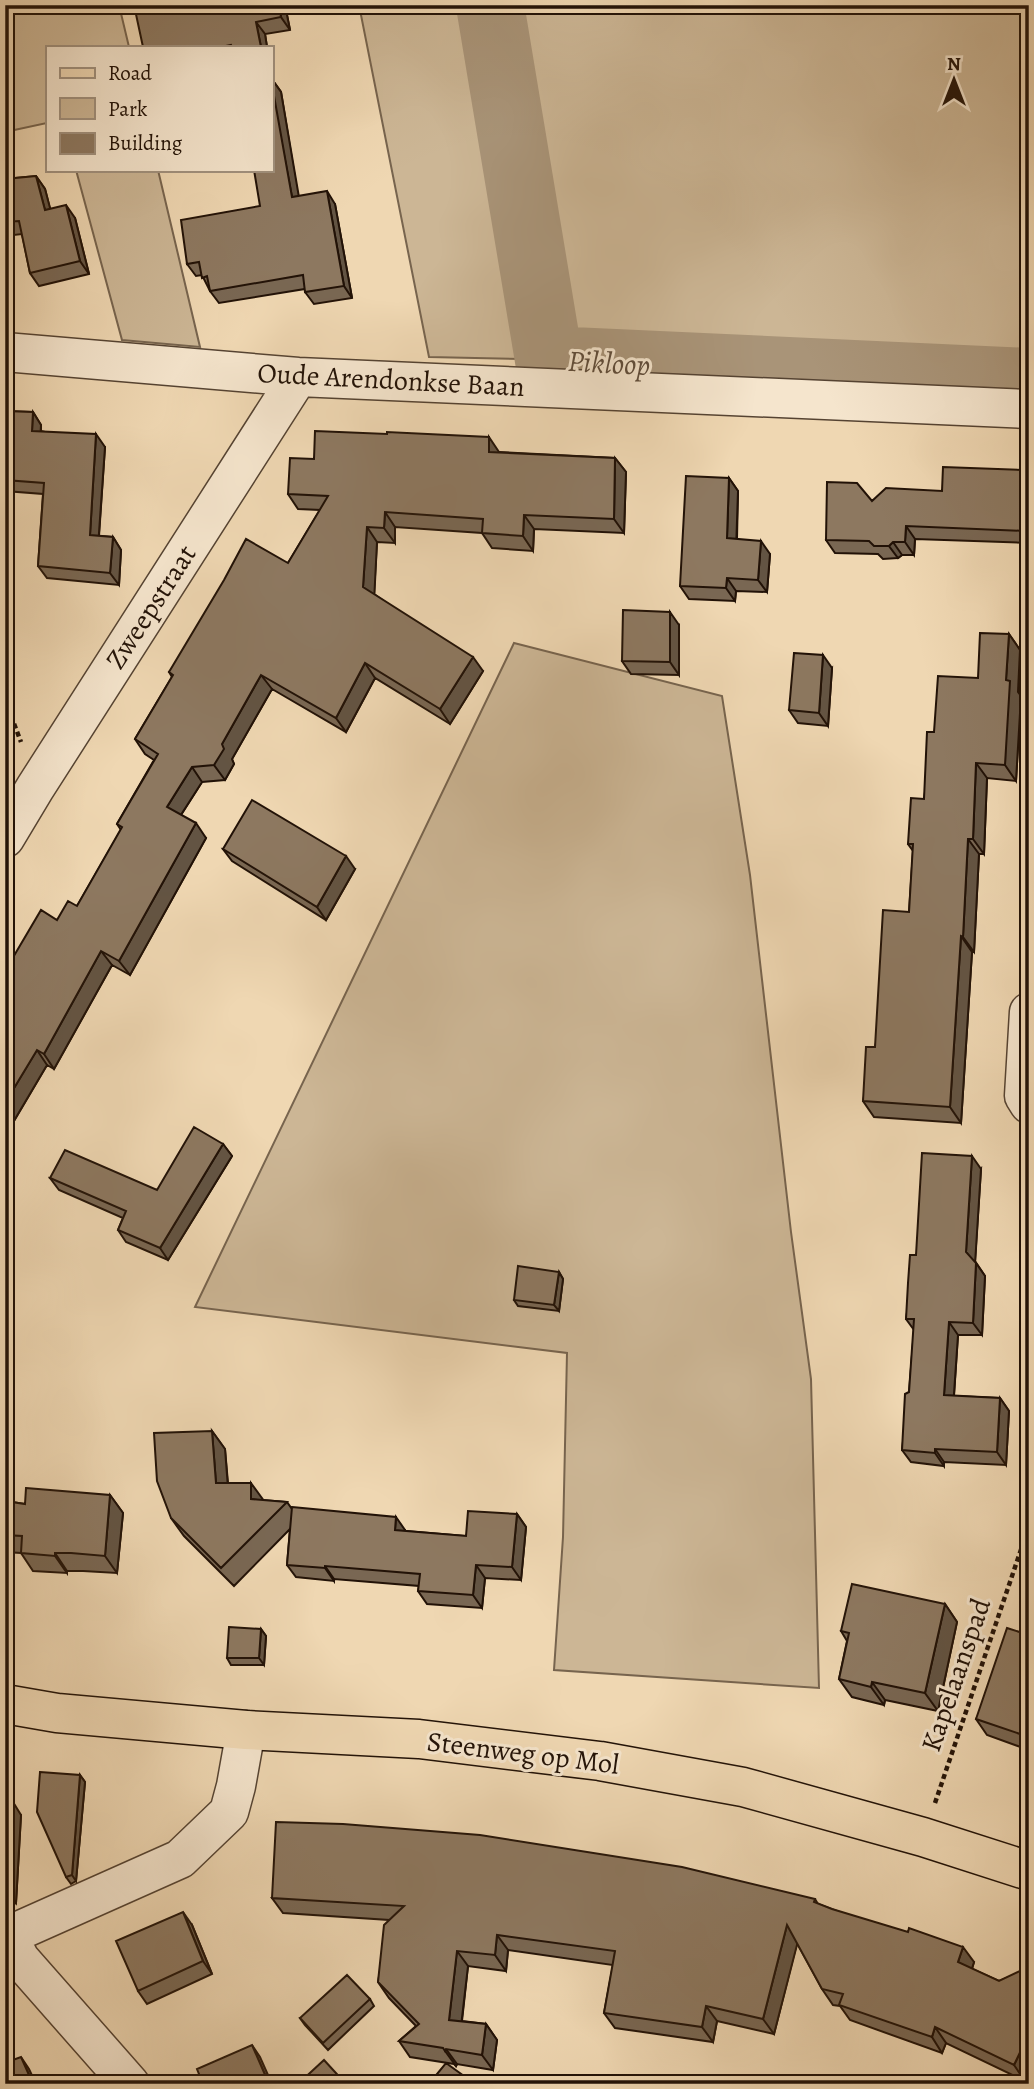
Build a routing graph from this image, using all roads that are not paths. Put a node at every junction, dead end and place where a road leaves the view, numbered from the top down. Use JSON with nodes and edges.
{"nodes":[{"id":1,"x":5,"y":352,"type":"edge"},
{"id":2,"x":298,"y":377,"type":"junction"},
{"id":3,"x":1029,"y":409,"type":"edge"},
{"id":4,"x":5,"y":838,"type":"edge"},
{"id":5,"x":1029,"y":1012,"type":"edge"},
{"id":6,"x":1029,"y":1104,"type":"edge"},
{"id":7,"x":5,"y":1704,"type":"edge"},
{"id":8,"x":246,"y":1730,"type":"junction"},
{"id":9,"x":1029,"y":1871,"type":"edge"},
{"id":10,"x":7,"y":1937,"type":"edge"},
{"id":11,"x":130,"y":2084,"type":"edge"}],
"edges":[{"from":1,"to":2,"type":"street","name":"Oude Arendonkse Baan"},
{"from":2,"to":3,"type":"street","name":"Oude Arendonkse Baan"},
{"from":2,"to":4,"type":"street","name":"Zweepstraat"},
{"from":5,"to":6,"type":"street"},
{"from":7,"to":8,"type":"main road","name":"Steenweg op Mol"},
{"from":8,"to":9,"type":"main road","name":"Steenweg op Mol"},
{"from":8,"to":10,"type":"street"},
{"from":10,"to":11,"type":"street"}]}
